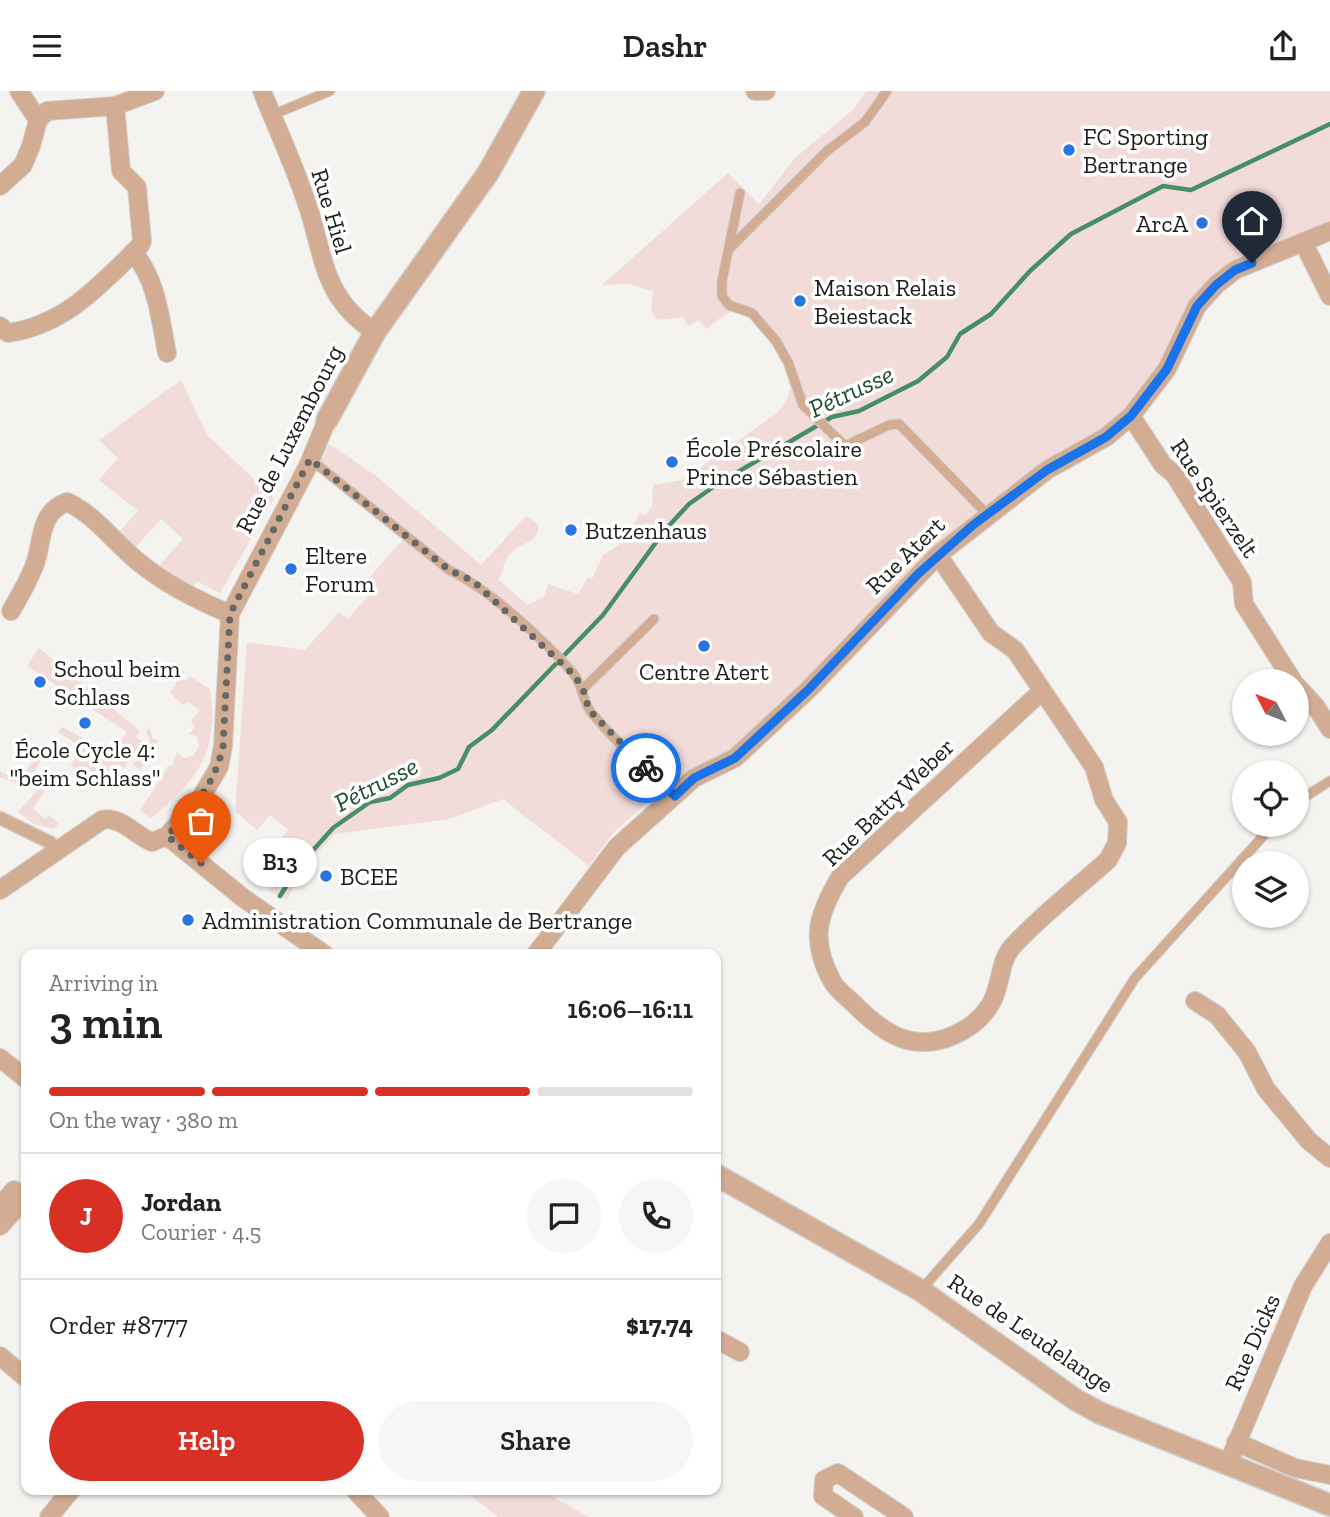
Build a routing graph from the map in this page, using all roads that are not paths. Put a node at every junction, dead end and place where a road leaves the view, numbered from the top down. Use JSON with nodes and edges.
{"nodes":[{"id":1,"x":19,"y":91,"type":"edge"},
{"id":2,"x":155,"y":91,"type":"edge"},
{"id":3,"x":262,"y":91,"type":"edge"},
{"id":4,"x":330,"y":91,"type":"edge"},
{"id":5,"x":534,"y":91,"type":"edge"},
{"id":6,"x":755,"y":91,"type":"edge"},
{"id":7,"x":766,"y":91,"type":"edge"},
{"id":8,"x":887,"y":91,"type":"edge"},
{"id":9,"x":116,"y":106,"type":"junction"},
{"id":10,"x":272,"y":115,"type":"junction"},
{"id":11,"x":37,"y":120,"type":"junction"},
{"id":12,"x":0,"y":186,"type":"edge"},
{"id":13,"x":740,"y":193,"type":"dead end"},
{"id":14,"x":1330,"y":231,"type":"edge"},
{"id":15,"x":1303,"y":242,"type":"junction"},
{"id":16,"x":729,"y":249,"type":"junction"},
{"id":17,"x":133,"y":252,"type":"junction"},
{"id":18,"x":1330,"y":296,"type":"edge"},
{"id":19,"x":4,"y":330,"type":"edge"},
{"id":20,"x":375,"y":332,"type":"junction"},
{"id":21,"x":167,"y":353,"type":"dead end"},
{"id":22,"x":1131,"y":416,"type":"junction"},
{"id":23,"x":327,"y":420,"type":"joint"},
{"id":24,"x":310,"y":459,"type":"junction"},
{"id":25,"x":987,"y":514,"type":"junction"},
{"id":26,"x":938,"y":555,"type":"junction"},
{"id":27,"x":11,"y":611,"type":"dead end"},
{"id":28,"x":230,"y":614,"type":"junction"},
{"id":29,"x":654,"y":619,"type":"dead end"},
{"id":30,"x":1285,"y":669,"type":"edge"},
{"id":31,"x":583,"y":689,"type":"junction"},
{"id":32,"x":1042,"y":691,"type":"junction"},
{"id":33,"x":1309,"y":699,"type":"edge"},
{"id":34,"x":1330,"y":729,"type":"edge"},
{"id":35,"x":1330,"y":781,"type":"edge"},
{"id":36,"x":1309,"y":794,"type":"edge"},
{"id":37,"x":675,"y":796,"type":"junction"},
{"id":38,"x":0,"y":818,"type":"edge"},
{"id":39,"x":167,"y":836,"type":"junction"},
{"id":40,"x":1262,"y":837,"type":"edge"},
{"id":41,"x":51,"y":843,"type":"dead end"},
{"id":42,"x":0,"y":890,"type":"edge"},
{"id":43,"x":317,"y":949,"type":"edge"},
{"id":44,"x":540,"y":949,"type":"edge"},
{"id":45,"x":1195,"y":1001,"type":"dead end"},
{"id":46,"x":0,"y":1058,"type":"edge"},
{"id":47,"x":21,"y":1075,"type":"edge"},
{"id":48,"x":1330,"y":1158,"type":"edge"},
{"id":49,"x":721,"y":1178,"type":"edge"},
{"id":50,"x":21,"y":1196,"type":"edge"},
{"id":51,"x":21,"y":1202,"type":"edge"},
{"id":52,"x":0,"y":1206,"type":"edge"},
{"id":53,"x":0,"y":1226,"type":"edge"},
{"id":54,"x":1330,"y":1243,"type":"edge"},
{"id":55,"x":920,"y":1290,"type":"junction"},
{"id":56,"x":721,"y":1342,"type":"edge"},
{"id":57,"x":740,"y":1352,"type":"dead end"},
{"id":58,"x":0,"y":1356,"type":"edge"},
{"id":59,"x":21,"y":1374,"type":"edge"},
{"id":60,"x":1236,"y":1442,"type":"junction"},
{"id":61,"x":1228,"y":1464,"type":"junction"},
{"id":62,"x":1330,"y":1475,"type":"edge"},
{"id":63,"x":67,"y":1495,"type":"edge"},
{"id":64,"x":360,"y":1495,"type":"edge"},
{"id":65,"x":1330,"y":1505,"type":"edge"},
{"id":66,"x":49,"y":1517,"type":"edge"},
{"id":67,"x":380,"y":1517,"type":"edge"},
{"id":68,"x":854,"y":1517,"type":"edge"},
{"id":69,"x":904,"y":1517,"type":"edge"}],
"edges":[{"from":1,"to":11,"type":"street"},
{"from":2,"to":9,"type":"street"},
{"from":3,"to":10,"type":"street","name":"Rue Hiel"},
{"from":4,"to":10,"type":"lane"},
{"from":5,"to":20,"type":"street","name":"Rue de Luxembourg"},
{"from":6,"to":7,"type":"street"},
{"from":8,"to":16,"type":"lane"},
{"from":9,"to":11,"type":"street"},
{"from":9,"to":17,"type":"street"},
{"from":10,"to":20,"type":"street","name":"Rue Hiel"},
{"from":11,"to":12,"type":"street"},
{"from":13,"to":16,"type":"lane"},
{"from":14,"to":15,"type":"street","name":"Rue Atert"},
{"from":15,"to":18,"type":"street"},
{"from":15,"to":22,"type":"street","name":"Rue Atert"},
{"from":16,"to":25,"type":"lane"},
{"from":17,"to":19,"type":"street"},
{"from":17,"to":21,"type":"street"},
{"from":20,"to":23,"type":"street","name":"Rue de Luxembourg"},
{"from":22,"to":25,"type":"street","name":"Rue Atert"},
{"from":22,"to":30,"type":"street","name":"Rue Spierzelt"},
{"from":23,"to":24,"type":"street","name":"Rue de Luxembourg"},
{"from":24,"to":28,"type":"street","name":"Rue de Luxembourg"},
{"from":24,"to":31,"type":"lane"},
{"from":25,"to":26,"type":"street","name":"Rue Atert"},
{"from":26,"to":32,"type":"street","name":"Rue Batty Weber"},
{"from":26,"to":37,"type":"street","name":"Rue Atert"},
{"from":27,"to":28,"type":"street"},
{"from":28,"to":39,"type":"street","name":"Rue de Luxembourg"},
{"from":29,"to":31,"type":"lane"},
{"from":31,"to":37,"type":"lane"},
{"from":32,"to":32,"type":"street","name":"Rue Batty Weber"},
{"from":33,"to":34,"type":"street"},
{"from":35,"to":36,"type":"lane"},
{"from":37,"to":44,"type":"street","name":"Rue Atert"},
{"from":38,"to":41,"type":"street"},
{"from":39,"to":42,"type":"street"},
{"from":39,"to":43,"type":"street"},
{"from":40,"to":55,"type":"lane"},
{"from":45,"to":48,"type":"street"},
{"from":46,"to":47,"type":"street"},
{"from":49,"to":55,"type":"street","name":"Rue de Leudelange"},
{"from":50,"to":52,"type":"street"},
{"from":51,"to":53,"type":"street"},
{"from":54,"to":60,"type":"street","name":"Rue Dicks"},
{"from":55,"to":61,"type":"street","name":"Rue de Leudelange"},
{"from":56,"to":57,"type":"street"},
{"from":58,"to":59,"type":"street"},
{"from":60,"to":61,"type":"street","name":"Rue Dicks"},
{"from":60,"to":62,"type":"street"},
{"from":61,"to":65,"type":"street","name":"Rue de Leudelange"},
{"from":63,"to":66,"type":"street"},
{"from":64,"to":67,"type":"street"},
{"from":68,"to":69,"type":"street"}]}
